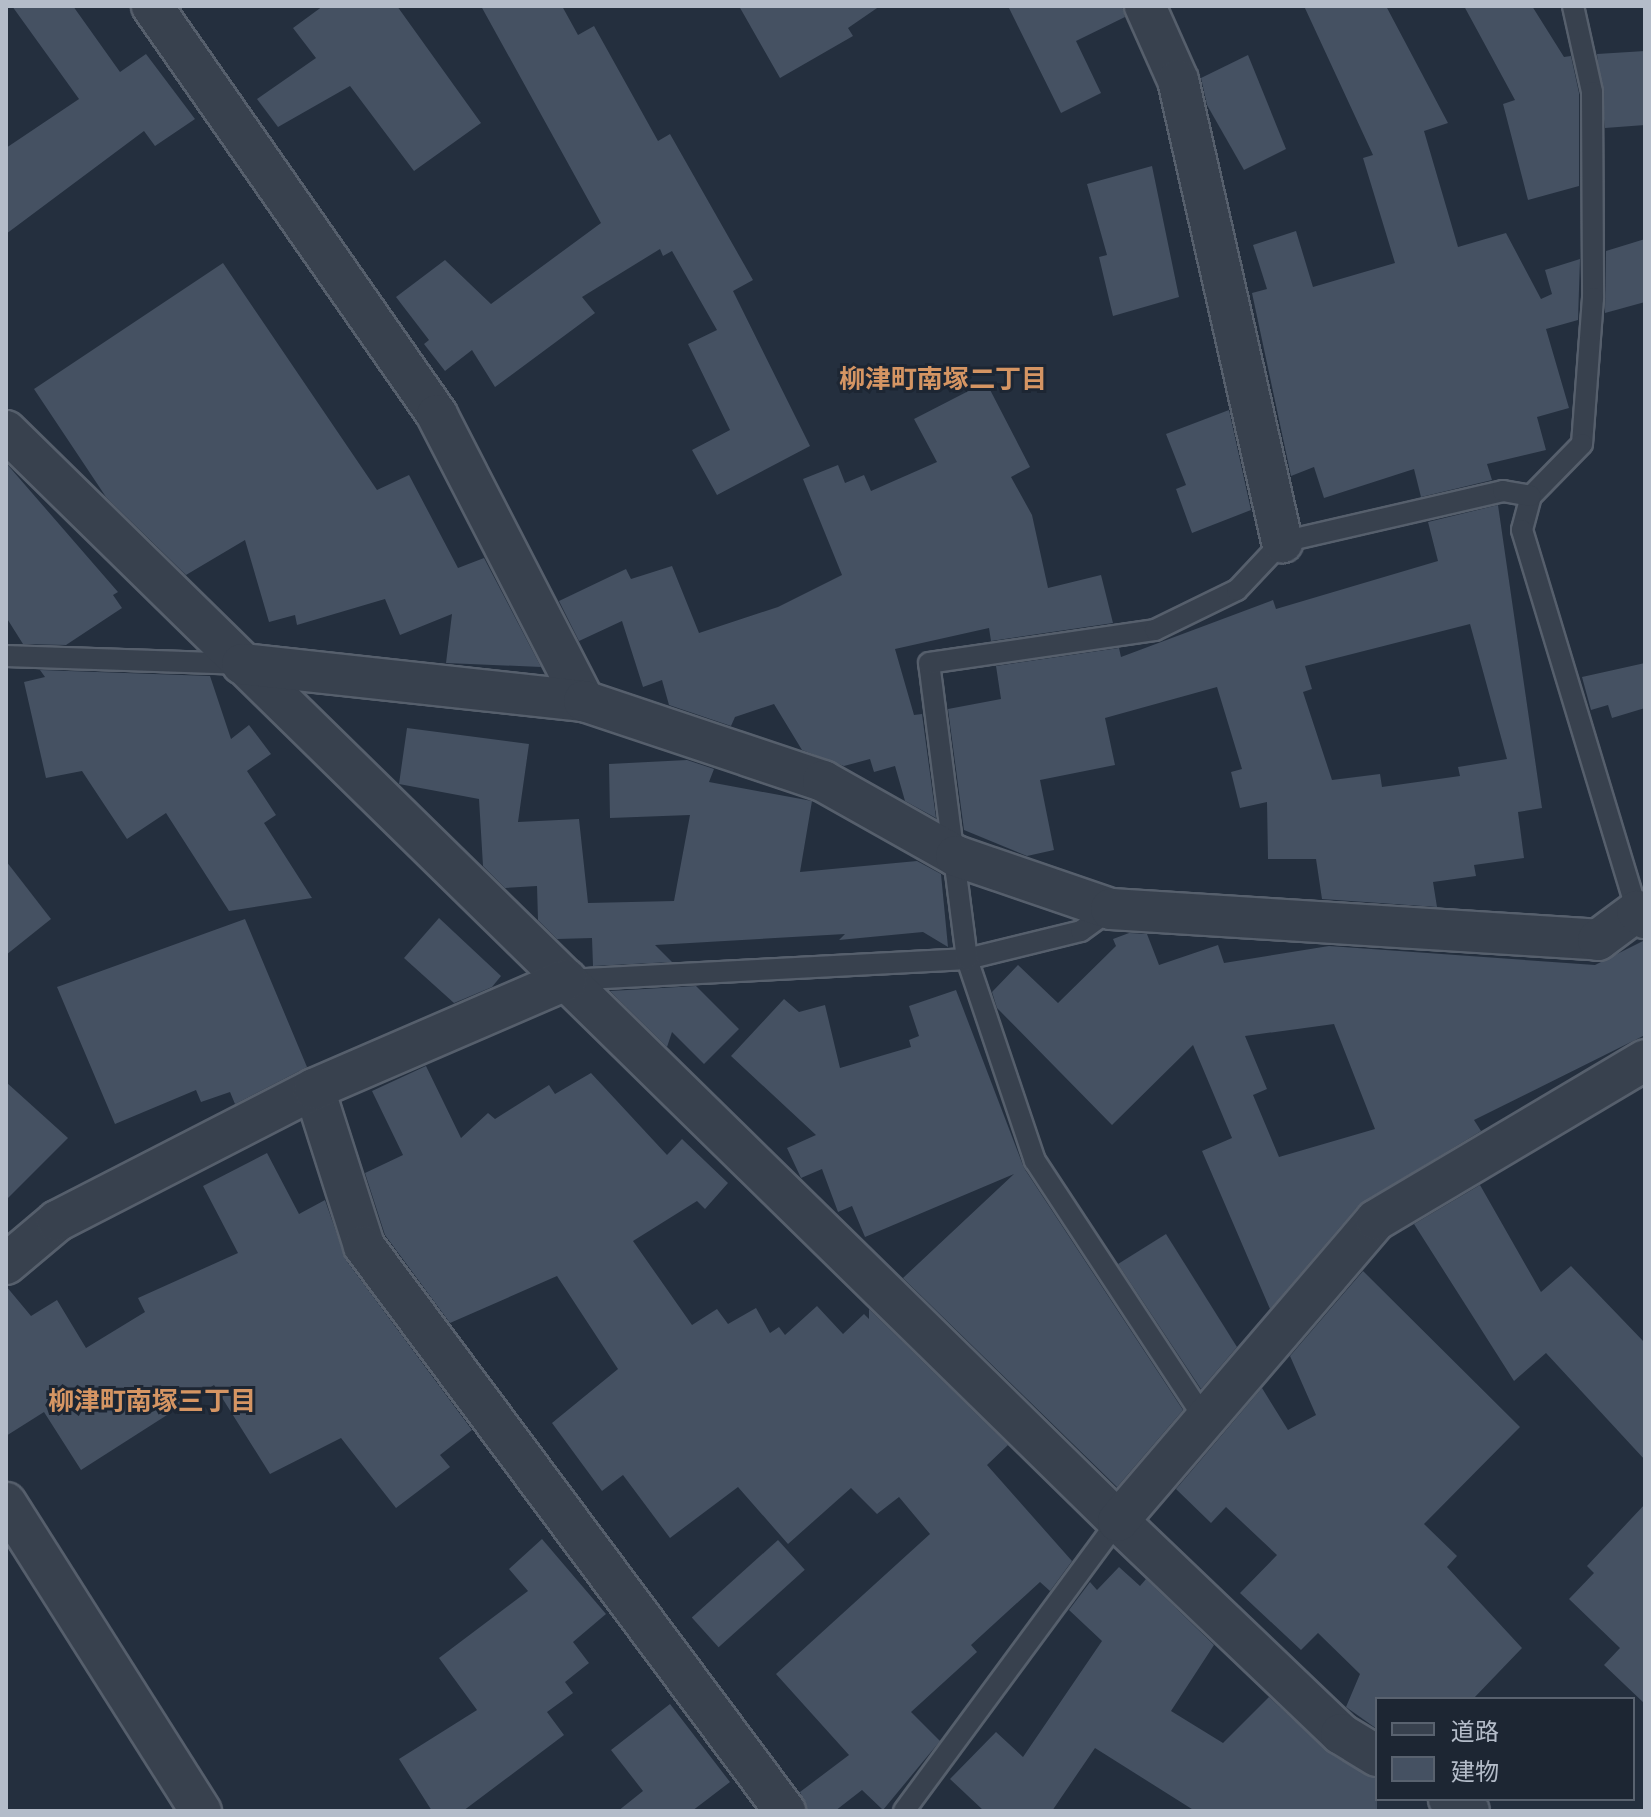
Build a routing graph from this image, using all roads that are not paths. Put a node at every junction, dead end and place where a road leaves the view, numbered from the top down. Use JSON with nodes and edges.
{"nodes":[{"id":1,"x":152,"y":6,"type":"edge"},
{"id":2,"x":1145,"y":6,"type":"edge"},
{"id":3,"x":1573,"y":6,"type":"edge"},
{"id":4,"x":6,"y":431,"type":"edge"},
{"id":5,"x":1531,"y":496,"type":"junction"},
{"id":6,"x":1282,"y":542,"type":"junction"},
{"id":7,"x":6,"y":656,"type":"edge"},
{"id":8,"x":242,"y":664,"type":"junction"},
{"id":9,"x":584,"y":701,"type":"junction"},
{"id":10,"x":956,"y":856,"type":"junction"},
{"id":11,"x":1111,"y":909,"type":"junction"},
{"id":12,"x":1641,"y":914,"type":"edge"},
{"id":13,"x":967,"y":959,"type":"junction"},
{"id":14,"x":566,"y":980,"type":"junction"},
{"id":15,"x":1645,"y":1060,"type":"edge"},
{"id":16,"x":314,"y":1089,"type":"junction"},
{"id":17,"x":6,"y":1264,"type":"edge"},
{"id":18,"x":1204,"y":1418,"type":"junction"},
{"id":19,"x":6,"y":1503,"type":"edge"},
{"id":20,"x":1118,"y":1521,"type":"junction"},
{"id":21,"x":1375,"y":1755,"type":"edge"},
{"id":22,"x":201,"y":1811,"type":"edge"},
{"id":23,"x":785,"y":1811,"type":"edge"},
{"id":24,"x":904,"y":1811,"type":"edge"}],
"edges":[{"from":1,"to":9,"type":"street"},
{"from":2,"to":6,"type":"street"},
{"from":3,"to":5,"type":"lane"},
{"from":4,"to":8,"type":"street"},
{"from":5,"to":6,"type":"lane"},
{"from":5,"to":12,"type":"lane"},
{"from":6,"to":10,"type":"lane"},
{"from":7,"to":8,"type":"lane"},
{"from":8,"to":9,"type":"street"},
{"from":8,"to":14,"type":"street"},
{"from":9,"to":10,"type":"street"},
{"from":10,"to":11,"type":"street"},
{"from":10,"to":13,"type":"lane"},
{"from":11,"to":12,"type":"street"},
{"from":11,"to":13,"type":"lane"},
{"from":13,"to":14,"type":"lane"},
{"from":13,"to":18,"type":"lane"},
{"from":14,"to":16,"type":"street"},
{"from":14,"to":20,"type":"street"},
{"from":15,"to":18,"type":"street"},
{"from":16,"to":17,"type":"street"},
{"from":16,"to":23,"type":"street"},
{"from":18,"to":20,"type":"street"},
{"from":19,"to":22,"type":"street"},
{"from":20,"to":21,"type":"street"},
{"from":20,"to":24,"type":"lane"}]}
